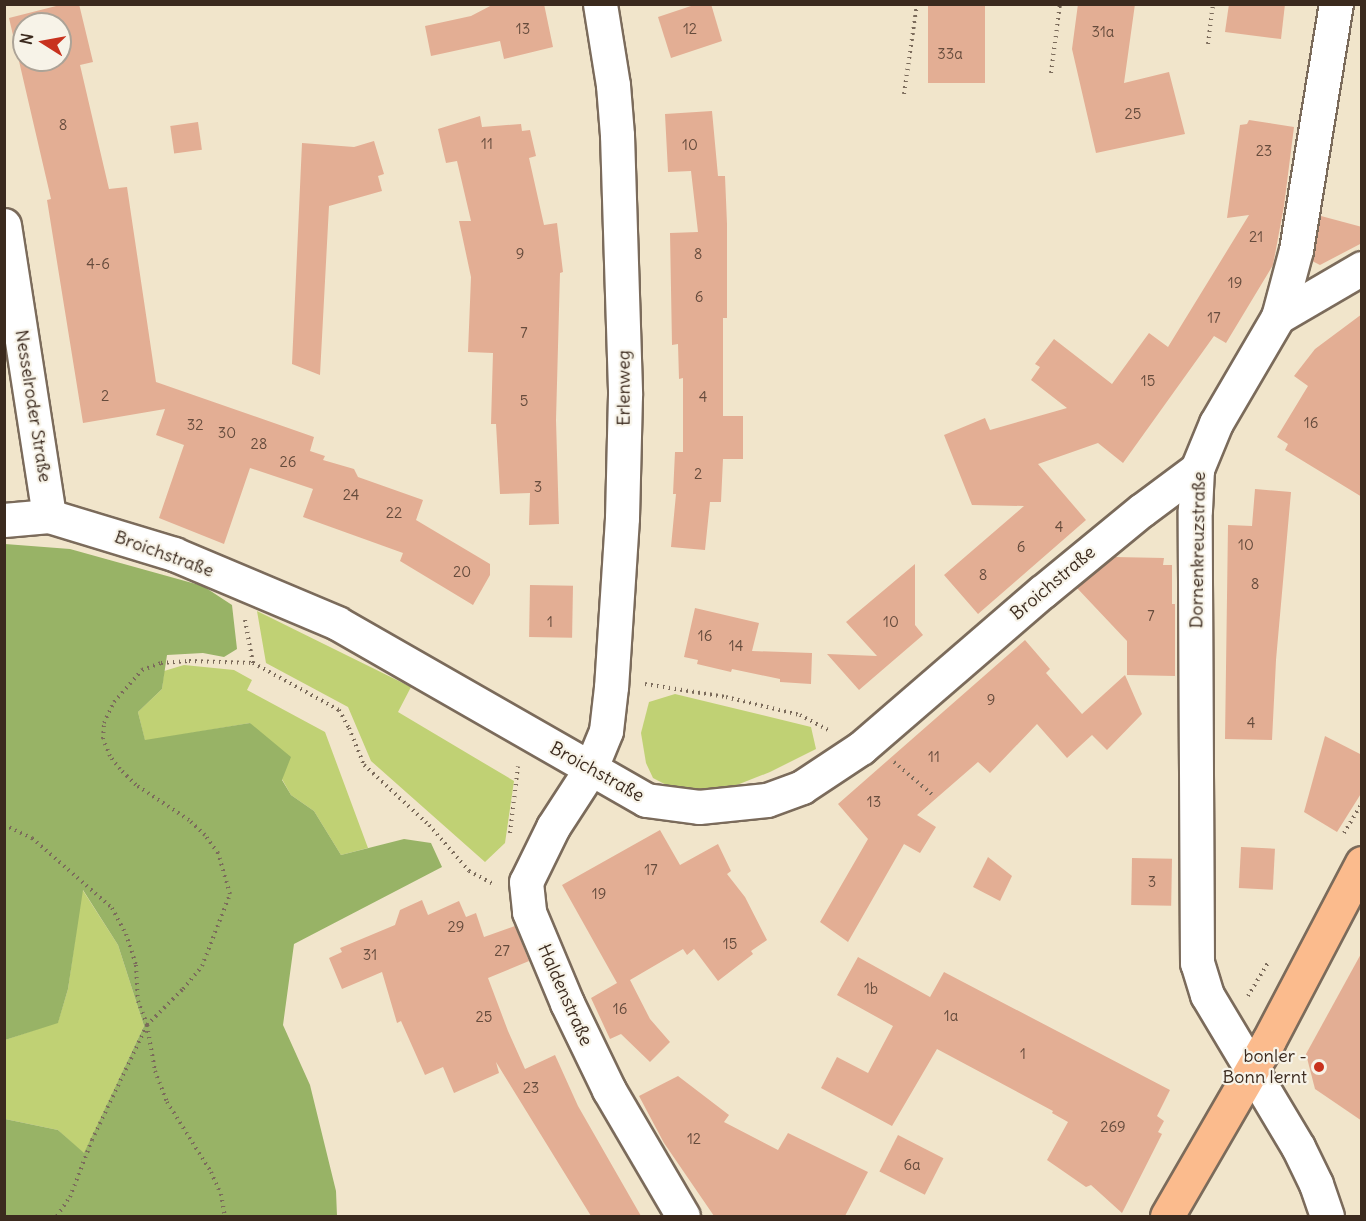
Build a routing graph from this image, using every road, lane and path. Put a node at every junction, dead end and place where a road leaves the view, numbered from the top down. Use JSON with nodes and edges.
{"nodes":[{"id":1,"x":600,"y":4,"type":"edge"},
{"id":2,"x":917,"y":4,"type":"edge"},
{"id":3,"x":1060,"y":4,"type":"edge"},
{"id":4,"x":1213,"y":4,"type":"edge"},
{"id":5,"x":1336,"y":4,"type":"edge"},
{"id":6,"x":1208,"y":44,"type":"dead end"},
{"id":7,"x":1051,"y":73,"type":"dead end"},
{"id":8,"x":904,"y":94,"type":"dead end"},
{"id":9,"x":4,"y":225,"type":"edge"},
{"id":10,"x":1362,"y":268,"type":"edge"},
{"id":11,"x":12,"y":317,"type":"edge"},
{"id":12,"x":1278,"y":317,"type":"junction"},
{"id":13,"x":1197,"y":469,"type":"junction"},
{"id":14,"x":49,"y":516,"type":"junction"},
{"id":15,"x":4,"y":520,"type":"edge"},
{"id":16,"x":237,"y":581,"type":"junction"},
{"id":17,"x":253,"y":663,"type":"junction"},
{"id":18,"x":611,"y":687,"type":"junction"},
{"id":19,"x":523,"y":730,"type":"junction"},
{"id":20,"x":861,"y":748,"type":"junction"},
{"id":21,"x":591,"y":770,"type":"junction"},
{"id":22,"x":934,"y":796,"type":"dead end"},
{"id":23,"x":4,"y":825,"type":"edge"},
{"id":24,"x":510,"y":835,"type":"dead end"},
{"id":25,"x":1362,"y":863,"type":"edge"},
{"id":26,"x":500,"y":876,"type":"dead end"},
{"id":27,"x":147,"y":1025,"type":"junction"},
{"id":28,"x":1251,"y":1071,"type":"junction"},
{"id":29,"x":57,"y":1216,"type":"edge"},
{"id":30,"x":225,"y":1216,"type":"edge"},
{"id":31,"x":682,"y":1216,"type":"edge"},
{"id":32,"x":1167,"y":1216,"type":"edge"},
{"id":33,"x":1327,"y":1216,"type":"edge"}],
"edges":[{"from":1,"to":18,"type":"street","name":"Erlenweg"},
{"from":2,"to":8,"type":"path"},
{"from":3,"to":7,"type":"path"},
{"from":4,"to":6,"type":"path"},
{"from":5,"to":12,"type":"street","name":"Dornenkreuzstraße"},
{"from":9,"to":11,"type":"street","name":"Nesselroder Straße"},
{"from":10,"to":12,"type":"street"},
{"from":11,"to":14,"type":"street","name":"Nesselroder Straße"},
{"from":12,"to":13,"type":"street","name":"Dornenkreuzstraße"},
{"from":13,"to":20,"type":"street","name":"Broichstraße"},
{"from":13,"to":28,"type":"street","name":"Dornenkreuzstraße"},
{"from":14,"to":15,"type":"street","name":"Broichstraße"},
{"from":14,"to":16,"type":"street","name":"Broichstraße"},
{"from":16,"to":17,"type":"path"},
{"from":16,"to":19,"type":"street","name":"Broichstraße"},
{"from":17,"to":26,"type":"path"},
{"from":17,"to":27,"type":"path"},
{"from":18,"to":20,"type":"path"},
{"from":18,"to":21,"type":"street","name":"Erlenweg"},
{"from":19,"to":21,"type":"street","name":"Broichstraße"},
{"from":19,"to":24,"type":"path"},
{"from":20,"to":21,"type":"street","name":"Broichstraße"},
{"from":20,"to":22,"type":"path"},
{"from":21,"to":31,"type":"street","name":"Haldenstraße"},
{"from":23,"to":27,"type":"path"},
{"from":25,"to":28,"type":"main road"},
{"from":27,"to":29,"type":"path"},
{"from":27,"to":30,"type":"path"},
{"from":28,"to":32,"type":"main road"},
{"from":28,"to":33,"type":"street","name":"Dornenkreuzstraße"}]}
